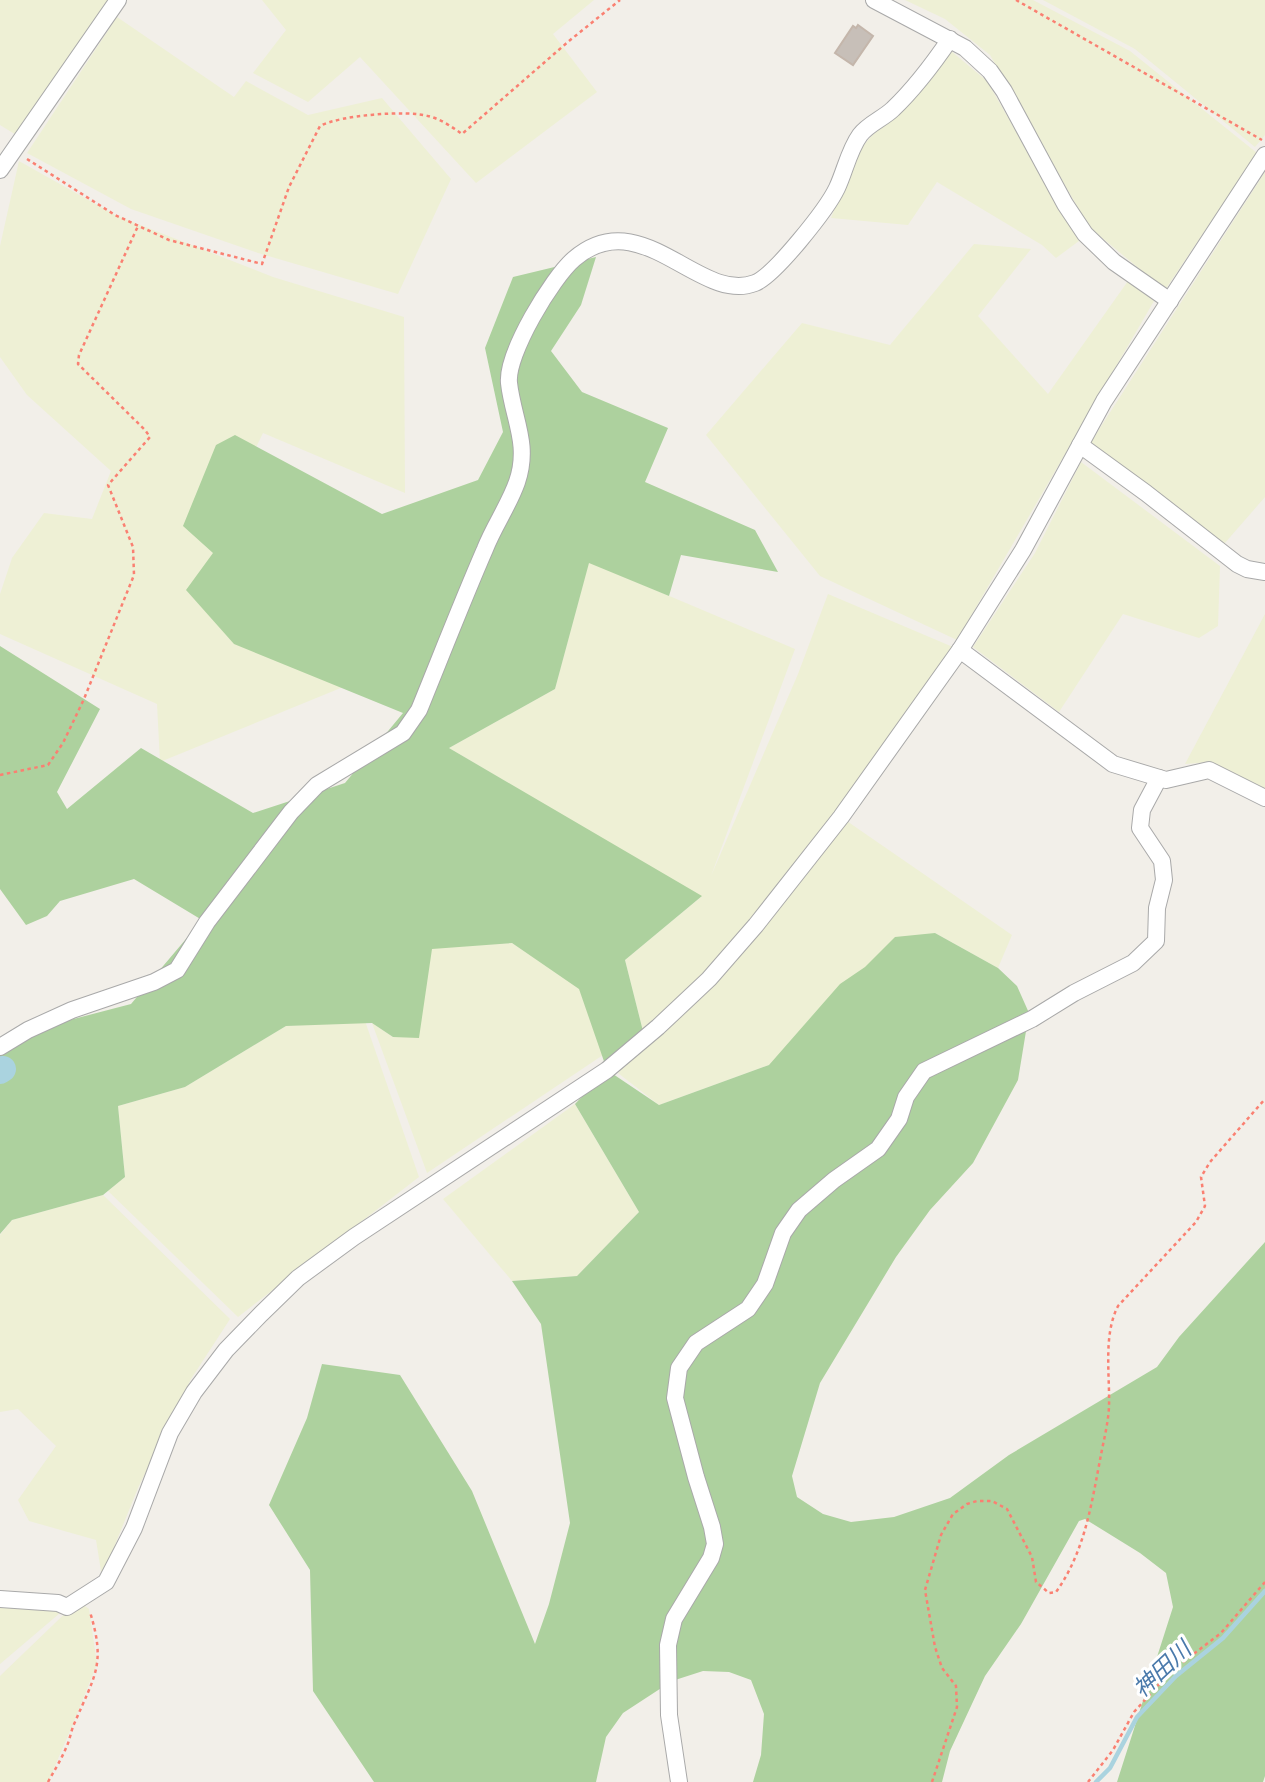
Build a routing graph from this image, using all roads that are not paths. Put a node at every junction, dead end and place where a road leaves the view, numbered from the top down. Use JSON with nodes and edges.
{"nodes":[{"id":1,"x":118,"y":0,"type":"edge"},
{"id":2,"x":874,"y":0,"type":"edge"},
{"id":3,"x":950,"y":39,"type":"junction"},
{"id":4,"x":1265,"y":155,"type":"edge"},
{"id":5,"x":0,"y":170,"type":"edge"},
{"id":6,"x":1170,"y":301,"type":"junction"},
{"id":7,"x":1080,"y":445,"type":"junction"},
{"id":8,"x":1265,"y":572,"type":"edge"},
{"id":9,"x":960,"y":650,"type":"junction"},
{"id":10,"x":1159,"y":778,"type":"junction"},
{"id":11,"x":1265,"y":798,"type":"edge"},
{"id":12,"x":0,"y":1047,"type":"edge"},
{"id":13,"x":0,"y":1600,"type":"edge"},
{"id":14,"x":679,"y":1782,"type":"edge"}],
"edges":[{"from":1,"to":5,"type":"street"},
{"from":2,"to":3,"type":"street"},
{"from":3,"to":6,"type":"street"},
{"from":3,"to":12,"type":"street"},
{"from":4,"to":6,"type":"street"},
{"from":6,"to":7,"type":"street"},
{"from":7,"to":8,"type":"street"},
{"from":7,"to":9,"type":"street"},
{"from":9,"to":10,"type":"street"},
{"from":9,"to":13,"type":"street"},
{"from":10,"to":11,"type":"street"},
{"from":10,"to":14,"type":"street"}]}
